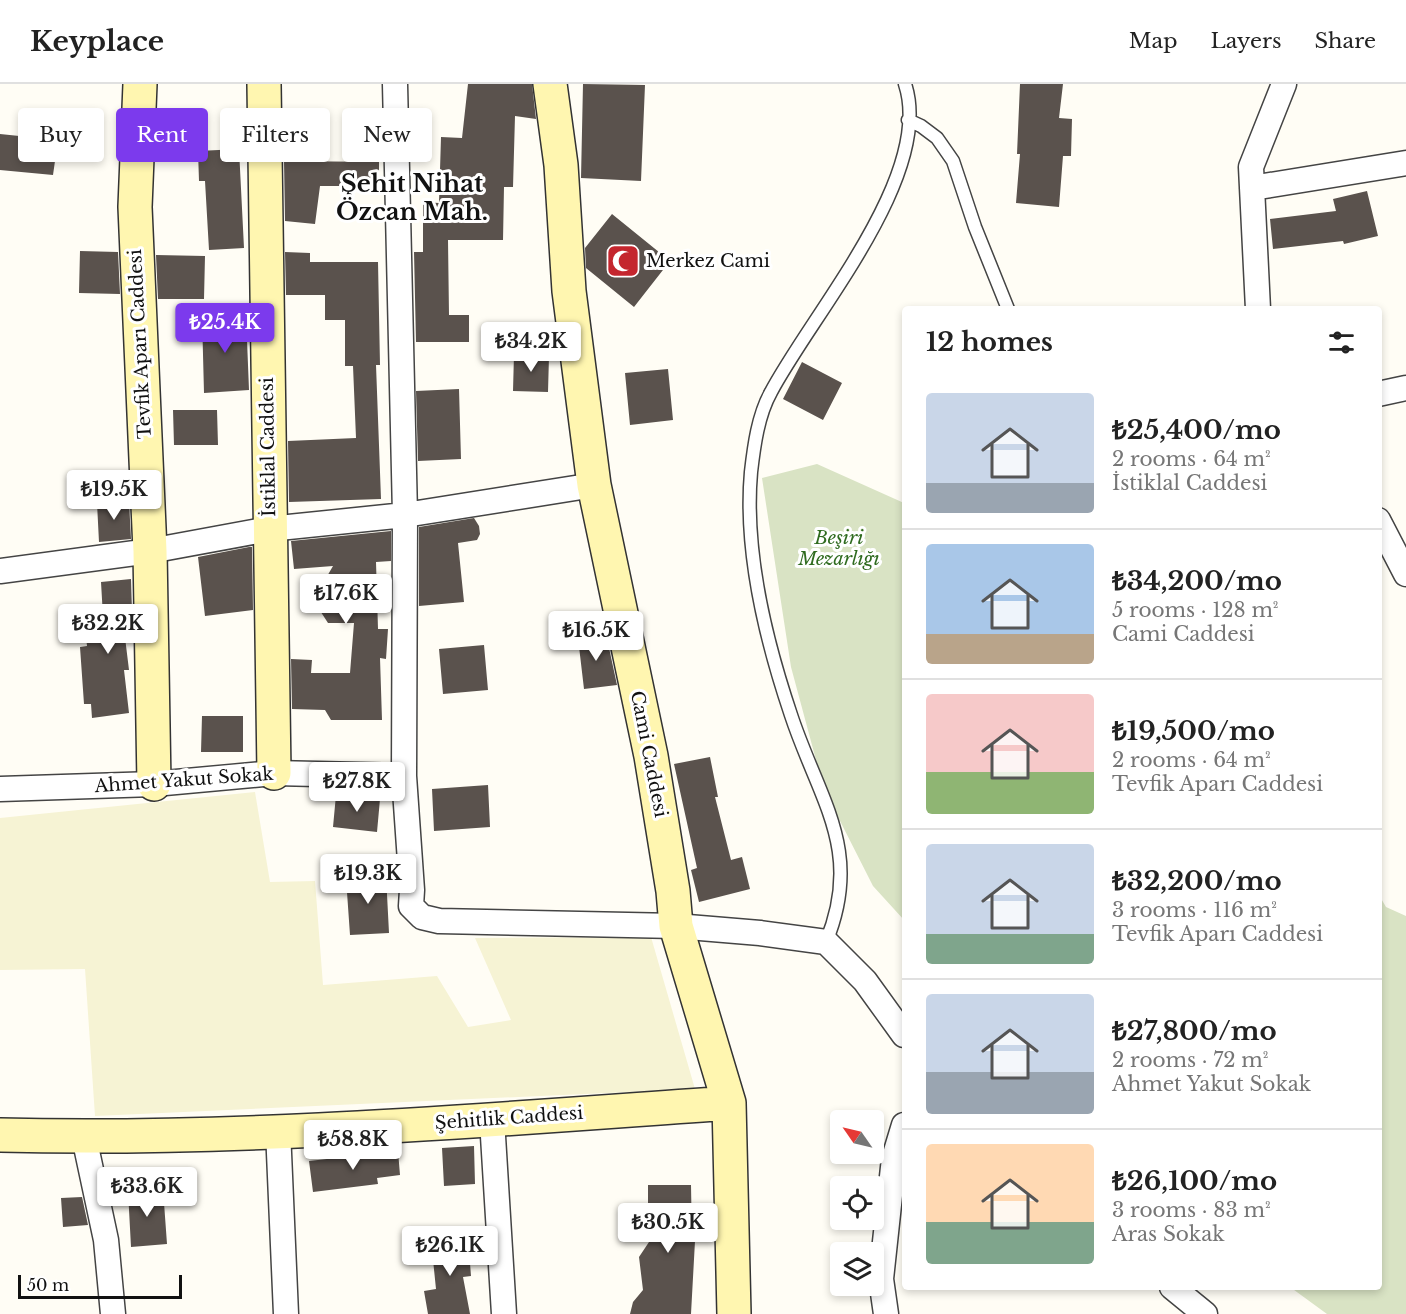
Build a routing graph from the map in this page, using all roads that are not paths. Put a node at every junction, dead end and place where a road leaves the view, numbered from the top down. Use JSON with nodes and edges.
{"nodes":[{"id":1,"x":140,"y":84,"type":"edge"},
{"id":2,"x":264,"y":84,"type":"edge"},
{"id":3,"x":395,"y":84,"type":"edge"},
{"id":4,"x":550,"y":84,"type":"edge"},
{"id":5,"x":905,"y":84,"type":"edge"},
{"id":6,"x":1284,"y":84,"type":"edge"},
{"id":7,"x":908,"y":120,"type":"junction"},
{"id":8,"x":1406,"y":164,"type":"edge"},
{"id":9,"x":1252,"y":188,"type":"junction"},
{"id":10,"x":1007,"y":306,"type":"edge"},
{"id":11,"x":1258,"y":306,"type":"edge"},
{"id":12,"x":1406,"y":388,"type":"edge"},
{"id":13,"x":1382,"y":393,"type":"edge"},
{"id":14,"x":594,"y":485,"type":"junction"},
{"id":15,"x":405,"y":515,"type":"junction"},
{"id":16,"x":1382,"y":528,"type":"edge"},
{"id":17,"x":269,"y":529,"type":"junction"},
{"id":18,"x":150,"y":551,"type":"junction"},
{"id":19,"x":0,"y":571,"type":"edge"},
{"id":20,"x":1406,"y":574,"type":"edge"},
{"id":21,"x":274,"y":773,"type":"junction"},
{"id":22,"x":404,"y":776,"type":"junction"},
{"id":23,"x":154,"y":784,"type":"junction"},
{"id":24,"x":0,"y":789,"type":"edge"},
{"id":25,"x":676,"y":926,"type":"junction"},
{"id":26,"x":826,"y":942,"type":"junction"},
{"id":27,"x":902,"y":1032,"type":"edge"},
{"id":28,"x":729,"y":1103,"type":"junction"},
{"id":29,"x":492,"y":1120,"type":"junction"},
{"id":30,"x":278,"y":1130,"type":"junction"},
{"id":31,"x":902,"y":1132,"type":"edge"},
{"id":32,"x":0,"y":1135,"type":"edge"},
{"id":33,"x":84,"y":1137,"type":"junction"},
{"id":34,"x":1176,"y":1290,"type":"edge"},
{"id":35,"x":113,"y":1314,"type":"edge"},
{"id":36,"x":286,"y":1314,"type":"edge"},
{"id":37,"x":504,"y":1314,"type":"edge"},
{"id":38,"x":734,"y":1314,"type":"edge"},
{"id":39,"x":886,"y":1314,"type":"edge"},
{"id":40,"x":1205,"y":1314,"type":"edge"}],
"edges":[{"from":1,"to":18,"type":"street","name":"Tevfik Aparı Caddesi"},
{"from":2,"to":17,"type":"street","name":"İstiklal Caddesi"},
{"from":3,"to":15,"type":"street"},
{"from":4,"to":14,"type":"street","name":"Cami Caddesi"},
{"from":5,"to":7,"type":"lane"},
{"from":6,"to":9,"type":"street"},
{"from":7,"to":10,"type":"lane"},
{"from":7,"to":26,"type":"lane"},
{"from":8,"to":9,"type":"street"},
{"from":9,"to":11,"type":"street"},
{"from":12,"to":13,"type":"street"},
{"from":14,"to":15,"type":"street"},
{"from":14,"to":25,"type":"street","name":"Cami Caddesi"},
{"from":15,"to":17,"type":"street"},
{"from":15,"to":22,"type":"street"},
{"from":16,"to":20,"type":"street"},
{"from":17,"to":18,"type":"street"},
{"from":17,"to":21,"type":"street","name":"İstiklal Caddesi"},
{"from":18,"to":19,"type":"street"},
{"from":18,"to":23,"type":"street","name":"Tevfik Aparı Caddesi"},
{"from":21,"to":22,"type":"street","name":"Ahmet Yakut Sokak"},
{"from":21,"to":23,"type":"street","name":"Ahmet Yakut Sokak"},
{"from":22,"to":25,"type":"street"},
{"from":23,"to":24,"type":"street","name":"Ahmet Yakut Sokak"},
{"from":25,"to":26,"type":"street"},
{"from":25,"to":28,"type":"street","name":"Cami Caddesi"},
{"from":26,"to":27,"type":"street"},
{"from":28,"to":29,"type":"street","name":"Şehitlik Caddesi"},
{"from":28,"to":38,"type":"street","name":"Cami Caddesi"},
{"from":29,"to":30,"type":"street","name":"Şehitlik Caddesi"},
{"from":29,"to":37,"type":"street"},
{"from":30,"to":33,"type":"street","name":"Şehitlik Caddesi"},
{"from":30,"to":36,"type":"street"},
{"from":31,"to":39,"type":"street"},
{"from":32,"to":33,"type":"street","name":"Şehitlik Caddesi"},
{"from":33,"to":35,"type":"street"},
{"from":34,"to":40,"type":"street"}]}
